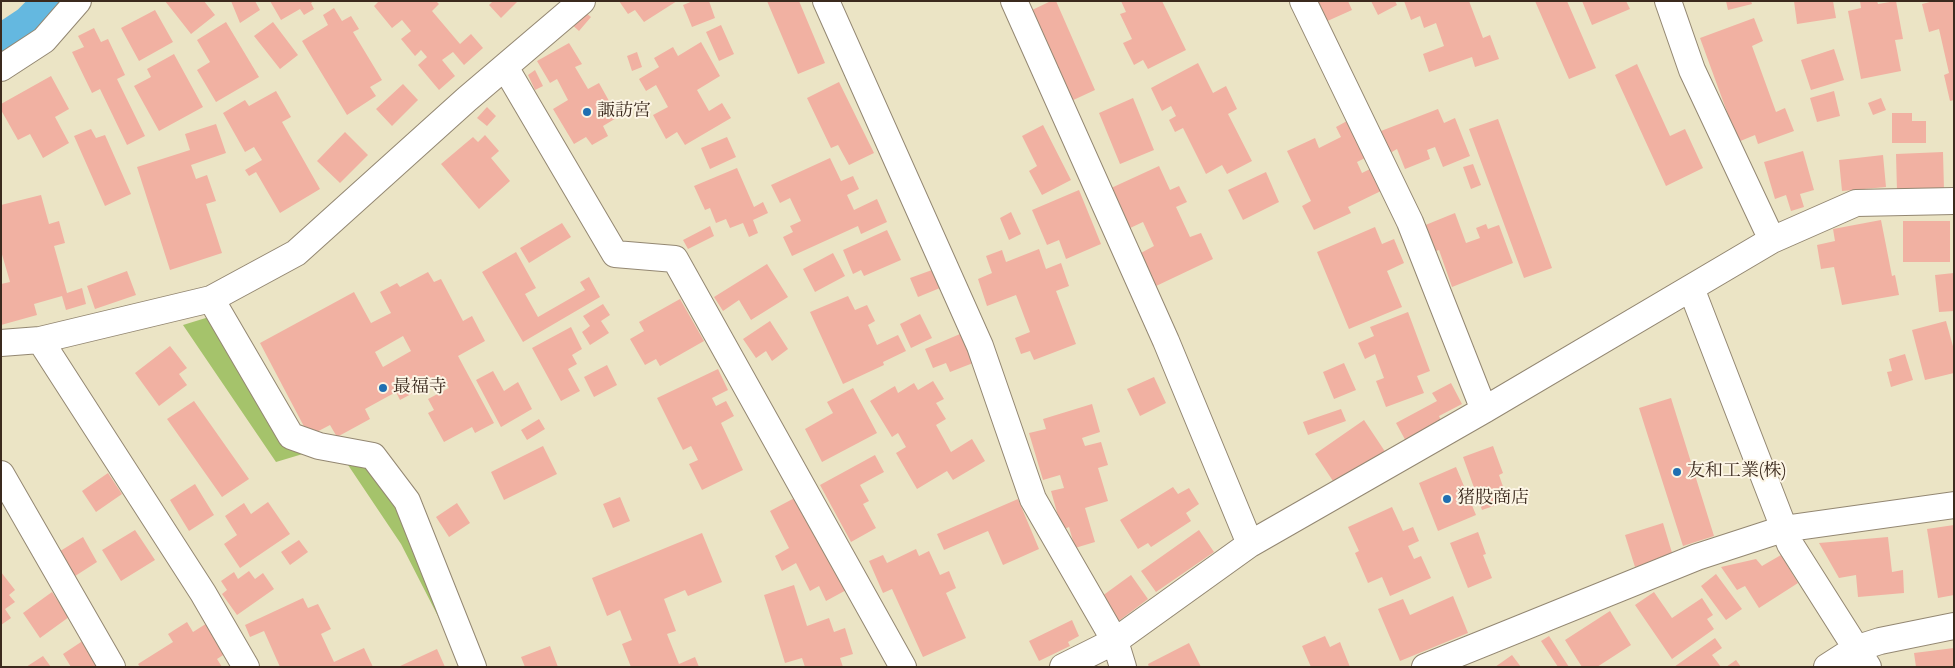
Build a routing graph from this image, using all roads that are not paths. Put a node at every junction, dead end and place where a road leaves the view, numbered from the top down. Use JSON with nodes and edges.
{"nodes":[{"id":1,"x":78,"y":1,"type":"edge"},
{"id":2,"x":582,"y":1,"type":"edge"},
{"id":3,"x":826,"y":1,"type":"edge"},
{"id":4,"x":1014,"y":1,"type":"edge"},
{"id":5,"x":1303,"y":1,"type":"edge"},
{"id":6,"x":1668,"y":1,"type":"edge"},
{"id":7,"x":505,"y":67,"type":"junction"},
{"id":8,"x":1,"y":68,"type":"edge"},
{"id":9,"x":1954,"y":201,"type":"edge"},
{"id":10,"x":1772,"y":240,"type":"junction"},
{"id":11,"x":1692,"y":288,"type":"junction"},
{"id":12,"x":211,"y":300,"type":"junction"},
{"id":13,"x":40,"y":340,"type":"junction"},
{"id":14,"x":1,"y":343,"type":"edge"},
{"id":15,"x":1484,"y":410,"type":"junction"},
{"id":16,"x":1,"y":474,"type":"edge"},
{"id":17,"x":1954,"y":505,"type":"edge"},
{"id":18,"x":1783,"y":529,"type":"junction"},
{"id":19,"x":1250,"y":544,"type":"junction"},
{"id":20,"x":1954,"y":626,"type":"edge"},
{"id":21,"x":1114,"y":641,"type":"junction"},
{"id":22,"x":1862,"y":658,"type":"edge"},
{"id":23,"x":112,"y":667,"type":"edge"},
{"id":24,"x":246,"y":667,"type":"edge"},
{"id":25,"x":473,"y":667,"type":"edge"},
{"id":26,"x":903,"y":667,"type":"edge"},
{"id":27,"x":1063,"y":667,"type":"edge"},
{"id":28,"x":1123,"y":667,"type":"edge"},
{"id":29,"x":1425,"y":667,"type":"edge"},
{"id":30,"x":1827,"y":667,"type":"edge"}],
"edges":[{"from":1,"to":8,"type":"street"},
{"from":2,"to":7,"type":"street"},
{"from":3,"to":21,"type":"street"},
{"from":4,"to":19,"type":"street"},
{"from":5,"to":15,"type":"street"},
{"from":6,"to":10,"type":"street"},
{"from":7,"to":12,"type":"street"},
{"from":7,"to":26,"type":"street"},
{"from":9,"to":10,"type":"street"},
{"from":10,"to":11,"type":"street"},
{"from":11,"to":15,"type":"street"},
{"from":11,"to":18,"type":"street"},
{"from":12,"to":13,"type":"street"},
{"from":12,"to":25,"type":"street"},
{"from":13,"to":14,"type":"street"},
{"from":13,"to":24,"type":"street"},
{"from":15,"to":19,"type":"street"},
{"from":16,"to":23,"type":"street"},
{"from":17,"to":18,"type":"street"},
{"from":18,"to":22,"type":"street"},
{"from":18,"to":29,"type":"street"},
{"from":19,"to":21,"type":"street"},
{"from":20,"to":22,"type":"street"},
{"from":21,"to":27,"type":"street"},
{"from":21,"to":28,"type":"street"},
{"from":22,"to":30,"type":"street"}]}
